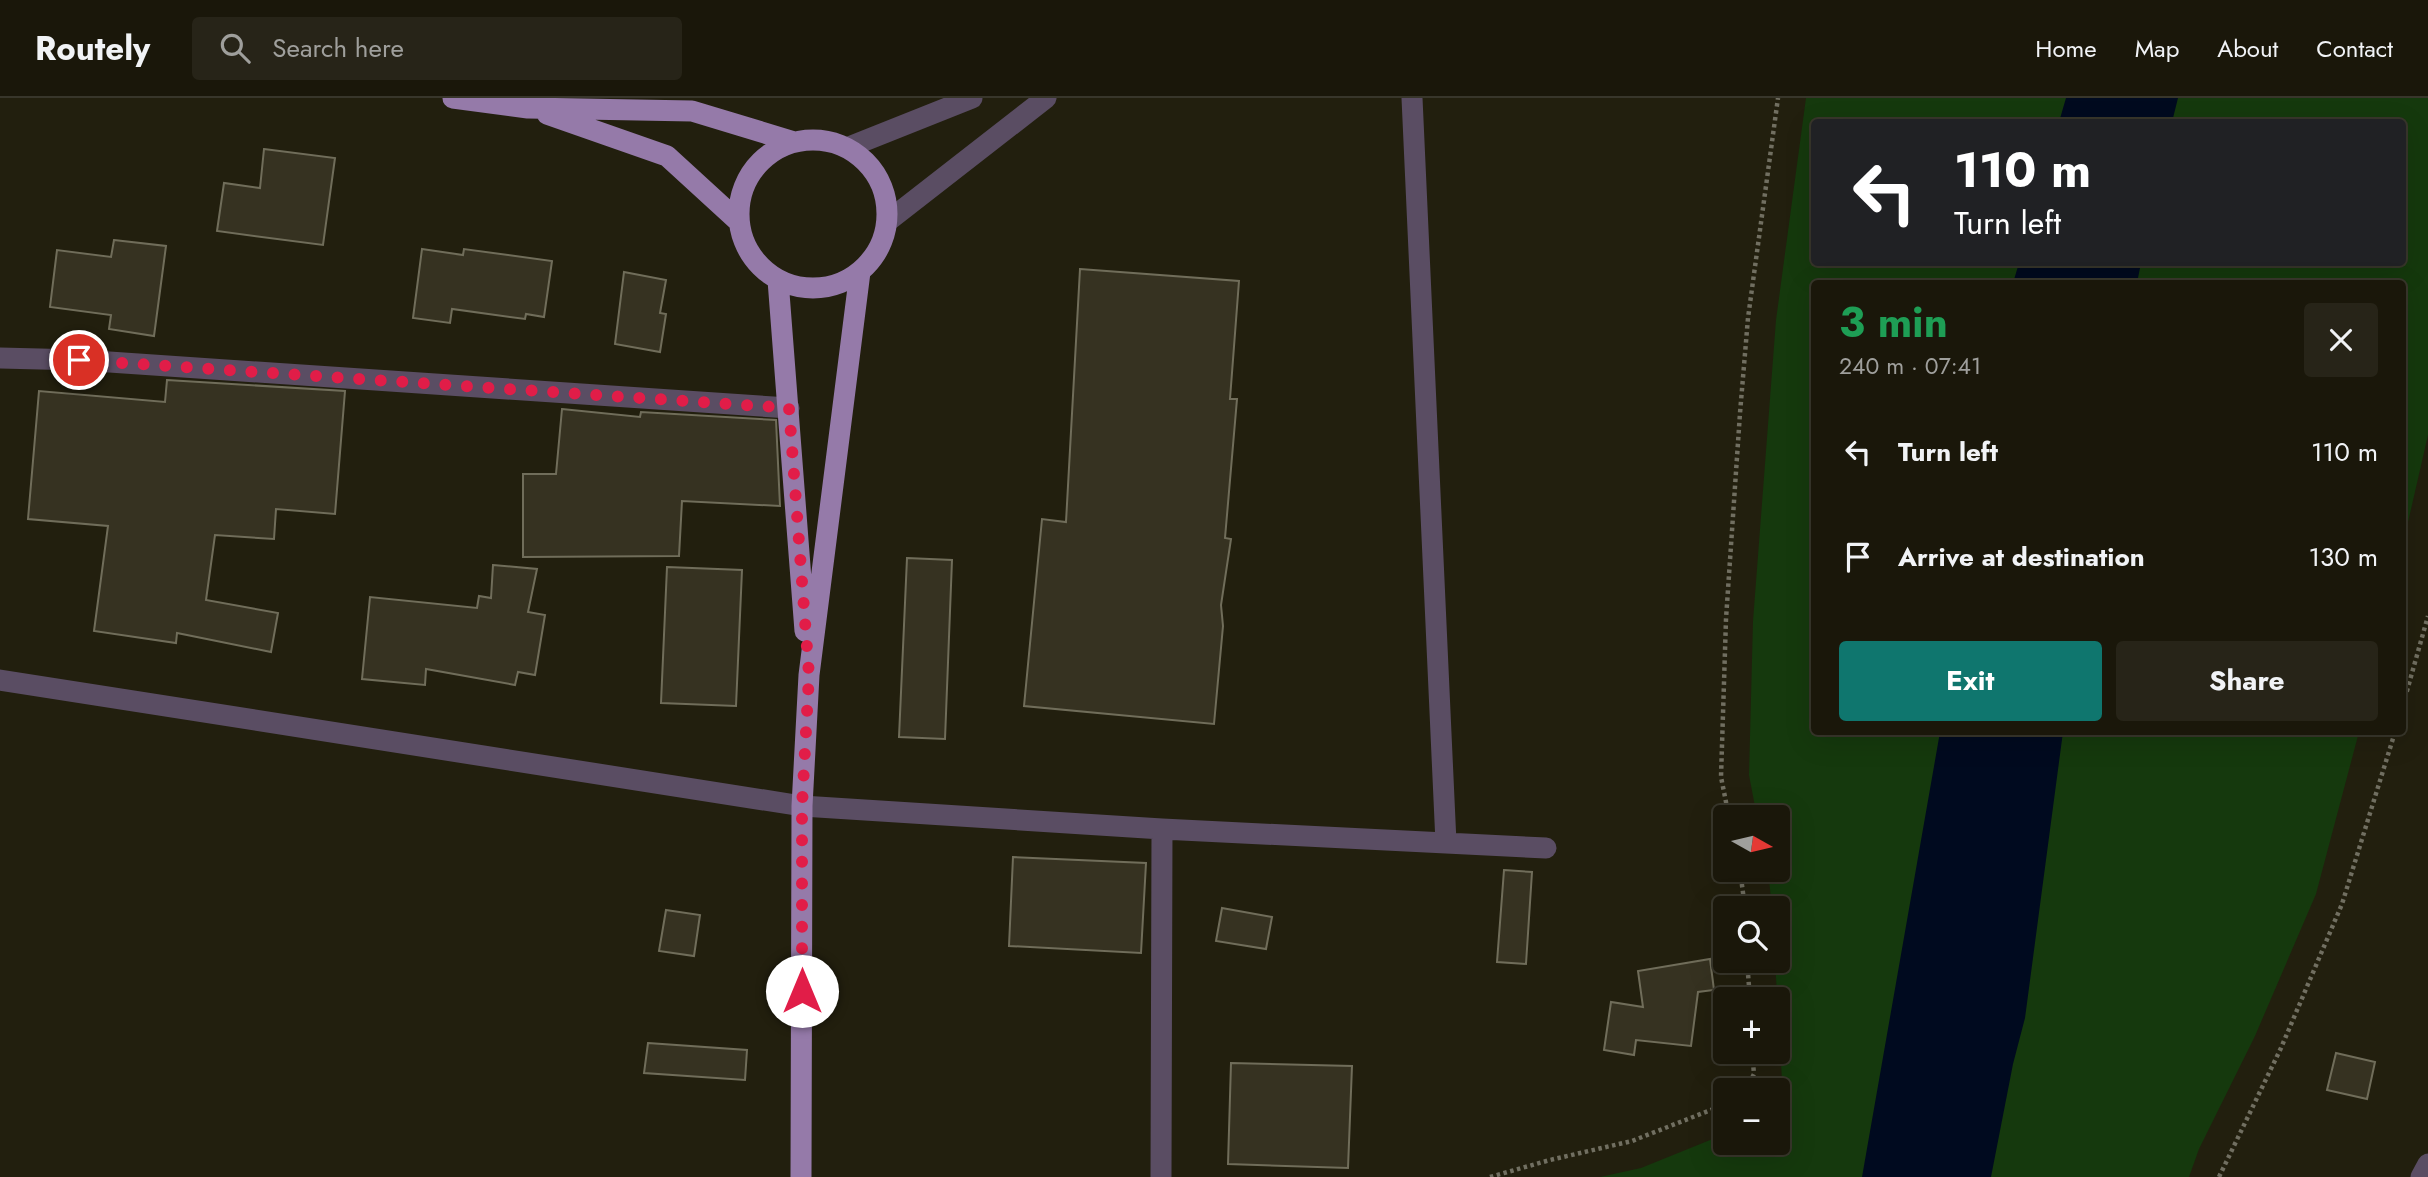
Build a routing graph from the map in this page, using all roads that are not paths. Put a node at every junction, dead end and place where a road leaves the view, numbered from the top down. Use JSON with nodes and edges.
{"nodes":[{"id":1,"x":453,"y":98,"type":"edge"},
{"id":2,"x":972,"y":98,"type":"edge"},
{"id":3,"x":1046,"y":98,"type":"edge"},
{"id":4,"x":1412,"y":98,"type":"edge"},
{"id":5,"x":528,"y":108,"type":"junction"},
{"id":6,"x":791,"y":141,"type":"junction"},
{"id":7,"x":849,"y":147,"type":"junction"},
{"id":8,"x":738,"y":221,"type":"junction"},
{"id":9,"x":888,"y":221,"type":"junction"},
{"id":10,"x":860,"y":272,"type":"junction"},
{"id":11,"x":778,"y":280,"type":"junction"},
{"id":12,"x":0,"y":358,"type":"edge"},
{"id":13,"x":789,"y":408,"type":"junction"},
{"id":14,"x":809,"y":675,"type":"junction"},
{"id":15,"x":0,"y":680,"type":"edge"},
{"id":16,"x":802,"y":806,"type":"junction"},
{"id":17,"x":1162,"y":829,"type":"junction"},
{"id":18,"x":1446,"y":843,"type":"junction"},
{"id":19,"x":1546,"y":848,"type":"dead end"},
{"id":20,"x":2428,"y":1164,"type":"edge"},
{"id":21,"x":801,"y":1177,"type":"edge"},
{"id":22,"x":1161,"y":1177,"type":"edge"},
{"id":23,"x":2421,"y":1177,"type":"edge"}],
"edges":[{"from":1,"to":5,"type":"main road"},
{"from":2,"to":7,"type":"street"},
{"from":3,"to":9,"type":"street"},
{"from":4,"to":18,"type":"street"},
{"from":5,"to":6,"type":"main road"},
{"from":5,"to":8,"type":"main road"},
{"from":6,"to":7,"type":"main road"},
{"from":6,"to":8,"type":"main road"},
{"from":7,"to":9,"type":"main road"},
{"from":8,"to":11,"type":"main road"},
{"from":9,"to":10,"type":"main road"},
{"from":10,"to":11,"type":"main road"},
{"from":10,"to":14,"type":"main road"},
{"from":11,"to":13,"type":"main road"},
{"from":12,"to":13,"type":"street"},
{"from":13,"to":14,"type":"main road"},
{"from":14,"to":16,"type":"main road"},
{"from":15,"to":16,"type":"street"},
{"from":16,"to":17,"type":"street"},
{"from":16,"to":21,"type":"main road"},
{"from":17,"to":18,"type":"street"},
{"from":17,"to":22,"type":"street"},
{"from":18,"to":19,"type":"street"},
{"from":20,"to":23,"type":"street"}]}
